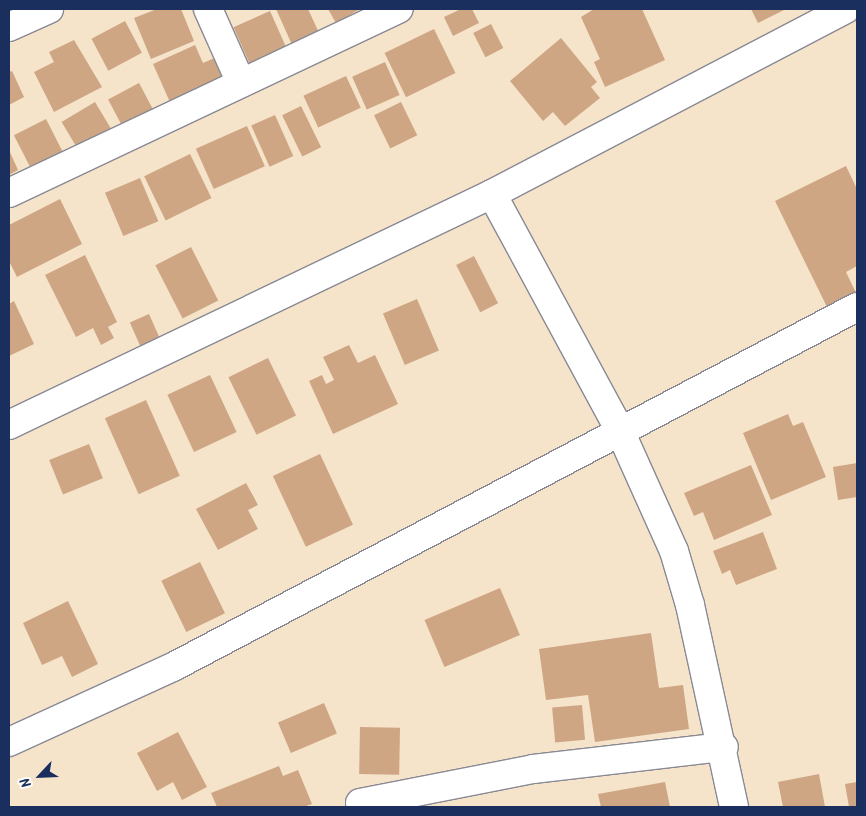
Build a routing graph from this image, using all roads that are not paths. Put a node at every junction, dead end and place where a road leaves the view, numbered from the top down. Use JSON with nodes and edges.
{"nodes":[{"id":1,"x":49,"y":9,"type":"edge"},
{"id":2,"x":208,"y":9,"type":"edge"},
{"id":3,"x":399,"y":9,"type":"edge"},
{"id":4,"x":846,"y":9,"type":"edge"},
{"id":5,"x":9,"y":27,"type":"edge"},
{"id":6,"x":241,"y":83,"type":"junction"},
{"id":7,"x":9,"y":193,"type":"edge"},
{"id":8,"x":492,"y":194,"type":"junction"},
{"id":9,"x":857,"y":307,"type":"edge"},
{"id":10,"x":9,"y":425,"type":"edge"},
{"id":11,"x":621,"y":433,"type":"junction"},
{"id":12,"x":9,"y":742,"type":"edge"},
{"id":13,"x":724,"y":747,"type":"junction"},
{"id":14,"x":360,"y":803,"type":"dead end"},
{"id":15,"x":734,"y":807,"type":"edge"}],
"edges":[{"from":1,"to":5,"type":"street"},
{"from":2,"to":6,"type":"street"},
{"from":3,"to":6,"type":"street"},
{"from":4,"to":8,"type":"street"},
{"from":6,"to":7,"type":"street"},
{"from":8,"to":10,"type":"street"},
{"from":8,"to":11,"type":"street"},
{"from":9,"to":11,"type":"street"},
{"from":11,"to":12,"type":"street"},
{"from":11,"to":13,"type":"street"},
{"from":13,"to":14,"type":"street"},
{"from":13,"to":15,"type":"street"}]}
